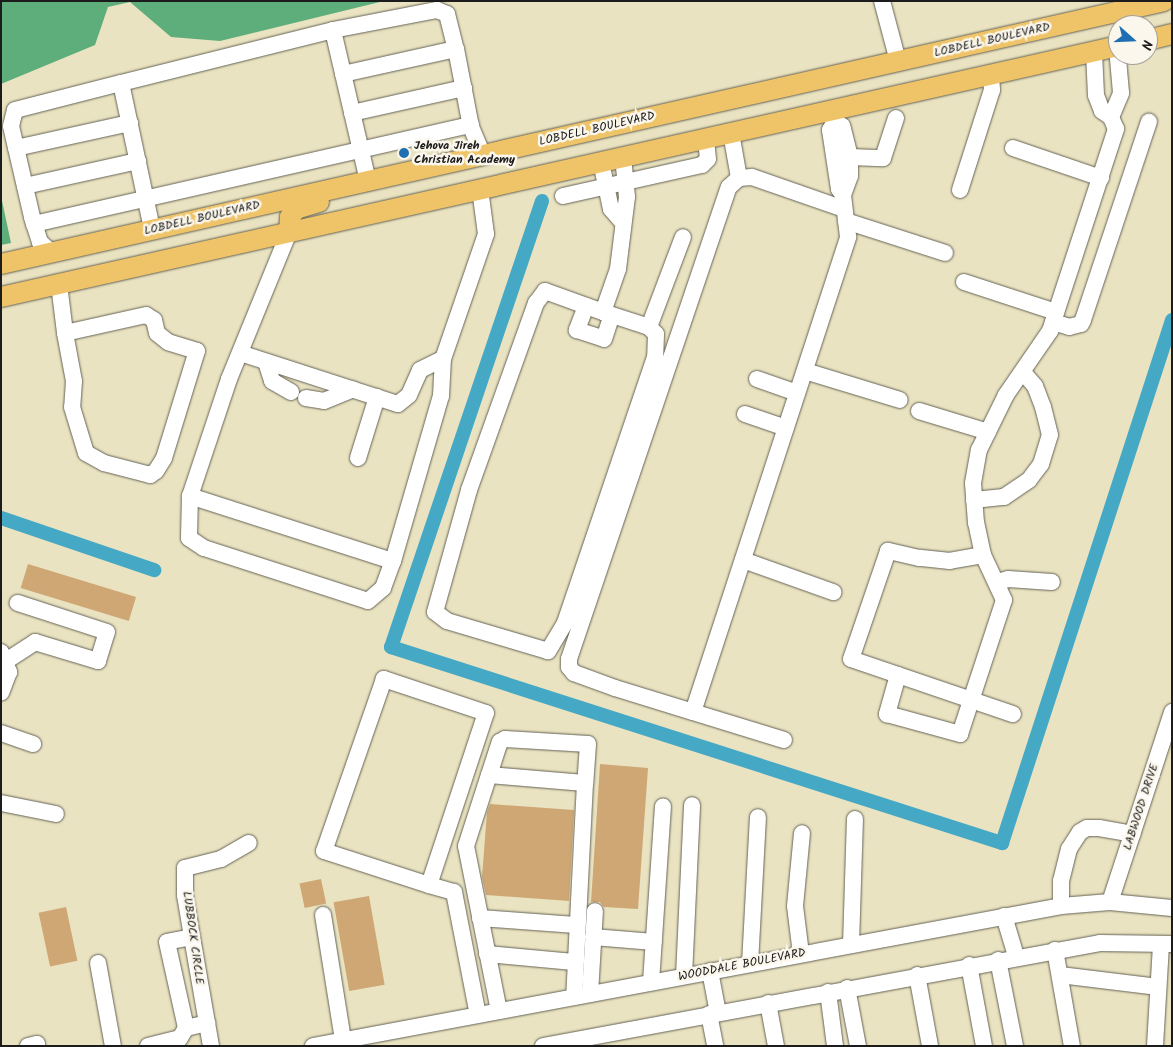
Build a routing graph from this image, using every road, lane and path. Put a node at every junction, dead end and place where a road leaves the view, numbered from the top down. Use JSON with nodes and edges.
{"nodes":[{"id":1,"x":882,"y":1,"type":"edge"},
{"id":2,"x":1164,"y":1,"type":"edge"},
{"id":3,"x":1138,"y":15,"type":"edge"},
{"id":4,"x":1108,"y":22,"type":"edge"},
{"id":5,"x":333,"y":30,"type":"junction"},
{"id":6,"x":1172,"y":34,"type":"edge"},
{"id":7,"x":1158,"y":38,"type":"edge"},
{"id":8,"x":1108,"y":48,"type":"edge"},
{"id":9,"x":456,"y":49,"type":"junction"},
{"id":10,"x":1094,"y":52,"type":"junction"},
{"id":11,"x":898,"y":61,"type":"junction"},
{"id":12,"x":1119,"y":65,"type":"edge"},
{"id":13,"x":343,"y":74,"type":"junction"},
{"id":14,"x":991,"y":75,"type":"junction"},
{"id":15,"x":122,"y":83,"type":"junction"},
{"id":16,"x":464,"y":88,"type":"junction"},
{"id":17,"x":906,"y":94,"type":"junction"},
{"id":18,"x":352,"y":113,"type":"junction"},
{"id":19,"x":833,"y":117,"type":"junction"},
{"id":20,"x":1111,"y":117,"type":"junction"},
{"id":21,"x":896,"y":118,"type":"dead end"},
{"id":22,"x":1149,"y":122,"type":"dead end"},
{"id":23,"x":130,"y":123,"type":"junction"},
{"id":24,"x":471,"y":125,"type":"junction"},
{"id":25,"x":731,"y":133,"type":"junction"},
{"id":26,"x":706,"y":139,"type":"junction"},
{"id":27,"x":16,"y":148,"type":"junction"},
{"id":28,"x":1013,"y":148,"type":"dead end"},
{"id":29,"x":361,"y":150,"type":"junction"},
{"id":30,"x":483,"y":155,"type":"junction"},
{"id":31,"x":623,"y":157,"type":"junction"},
{"id":32,"x":843,"y":157,"type":"junction"},
{"id":33,"x":138,"y":161,"type":"junction"},
{"id":34,"x":601,"y":162,"type":"junction"},
{"id":35,"x":739,"y":178,"type":"junction"},
{"id":36,"x":1101,"y":178,"type":"junction"},
{"id":37,"x":364,"y":182,"type":"junction"},
{"id":38,"x":626,"y":182,"type":"junction"},
{"id":39,"x":25,"y":186,"type":"junction"},
{"id":40,"x":605,"y":187,"type":"junction"},
{"id":41,"x":480,"y":190,"type":"junction"},
{"id":42,"x":960,"y":190,"type":"dead end"},
{"id":43,"x":562,"y":196,"type":"dead end"},
{"id":44,"x":145,"y":198,"type":"junction"},
{"id":45,"x":844,"y":209,"type":"junction"},
{"id":46,"x":623,"y":222,"type":"junction"},
{"id":47,"x":34,"y":224,"type":"junction"},
{"id":48,"x":1084,"y":228,"type":"junction"},
{"id":49,"x":152,"y":229,"type":"junction"},
{"id":50,"x":289,"y":232,"type":"junction"},
{"id":51,"x":683,"y":237,"type":"dead end"},
{"id":52,"x":1111,"y":237,"type":"junction"},
{"id":53,"x":51,"y":252,"type":"junction"},
{"id":54,"x":944,"y":253,"type":"dead end"},
{"id":55,"x":1,"y":264,"type":"edge"},
{"id":56,"x":964,"y":282,"type":"dead end"},
{"id":57,"x":59,"y":284,"type":"junction"},
{"id":58,"x":1,"y":297,"type":"edge"},
{"id":59,"x":586,"y":306,"type":"junction"},
{"id":60,"x":607,"y":313,"type":"junction"},
{"id":61,"x":1055,"y":317,"type":"junction"},
{"id":62,"x":649,"y":326,"type":"junction"},
{"id":63,"x":65,"y":333,"type":"junction"},
{"id":64,"x":240,"y":354,"type":"junction"},
{"id":65,"x":443,"y":359,"type":"junction"},
{"id":66,"x":266,"y":362,"type":"junction"},
{"id":67,"x":805,"y":371,"type":"junction"},
{"id":68,"x":1023,"y":372,"type":"junction"},
{"id":69,"x":757,"y":379,"type":"dead end"},
{"id":70,"x":352,"y":389,"type":"junction"},
{"id":71,"x":797,"y":393,"type":"junction"},
{"id":72,"x":377,"y":397,"type":"junction"},
{"id":73,"x":900,"y":400,"type":"dead end"},
{"id":74,"x":919,"y":411,"type":"dead end"},
{"id":75,"x":745,"y":414,"type":"dead end"},
{"id":76,"x":786,"y":428,"type":"junction"},
{"id":77,"x":988,"y":432,"type":"junction"},
{"id":78,"x":358,"y":458,"type":"dead end"},
{"id":79,"x":190,"y":496,"type":"junction"},
{"id":80,"x":974,"y":500,"type":"junction"},
{"id":81,"x":984,"y":555,"type":"junction"},
{"id":82,"x":393,"y":560,"type":"junction"},
{"id":83,"x":743,"y":560,"type":"junction"},
{"id":84,"x":997,"y":582,"type":"junction"},
{"id":85,"x":1052,"y":582,"type":"dead end"},
{"id":86,"x":833,"y":592,"type":"dead end"},
{"id":87,"x":18,"y":603,"type":"dead end"},
{"id":88,"x":3,"y":656,"type":"edge"},
{"id":89,"x":898,"y":675,"type":"junction"},
{"id":90,"x":1,"y":693,"type":"edge"},
{"id":91,"x":971,"y":701,"type":"junction"},
{"id":92,"x":693,"y":712,"type":"junction"},
{"id":93,"x":1172,"y":712,"type":"edge"},
{"id":94,"x":1013,"y":714,"type":"dead end"},
{"id":95,"x":1,"y":733,"type":"edge"},
{"id":96,"x":784,"y":740,"type":"dead end"},
{"id":97,"x":33,"y":744,"type":"dead end"},
{"id":98,"x":489,"y":775,"type":"junction"},
{"id":99,"x":584,"y":783,"type":"junction"},
{"id":100,"x":1,"y":803,"type":"edge"},
{"id":101,"x":692,"y":805,"type":"dead end"},
{"id":102,"x":663,"y":806,"type":"dead end"},
{"id":103,"x":56,"y":814,"type":"dead end"},
{"id":104,"x":758,"y":817,"type":"dead end"},
{"id":105,"x":856,"y":819,"type":"dead end"},
{"id":106,"x":802,"y":833,"type":"dead end"},
{"id":107,"x":1132,"y":834,"type":"junction"},
{"id":108,"x":249,"y":843,"type":"dead end"},
{"id":109,"x":429,"y":884,"type":"junction"},
{"id":110,"x":1110,"y":902,"type":"junction"},
{"id":111,"x":1061,"y":906,"type":"junction"},
{"id":112,"x":1172,"y":908,"type":"edge"},
{"id":113,"x":595,"y":911,"type":"dead end"},
{"id":114,"x":323,"y":915,"type":"dead end"},
{"id":115,"x":1004,"y":916,"type":"junction"},
{"id":116,"x":480,"y":918,"type":"junction"},
{"id":117,"x":576,"y":925,"type":"junction"},
{"id":118,"x":192,"y":937,"type":"junction"},
{"id":119,"x":593,"y":937,"type":"junction"},
{"id":120,"x":654,"y":942,"type":"junction"},
{"id":121,"x":1166,"y":944,"type":"edge"},
{"id":122,"x":851,"y":945,"type":"junction"},
{"id":123,"x":1056,"y":950,"type":"junction"},
{"id":124,"x":487,"y":954,"type":"junction"},
{"id":125,"x":801,"y":954,"type":"junction"},
{"id":126,"x":1016,"y":956,"type":"junction"},
{"id":127,"x":998,"y":960,"type":"junction"},
{"id":128,"x":574,"y":962,"type":"junction"},
{"id":129,"x":98,"y":963,"type":"dead end"},
{"id":130,"x":750,"y":964,"type":"junction"},
{"id":131,"x":968,"y":965,"type":"junction"},
{"id":132,"x":710,"y":971,"type":"junction"},
{"id":133,"x":917,"y":975,"type":"junction"},
{"id":134,"x":1060,"y":975,"type":"junction"},
{"id":135,"x":684,"y":976,"type":"junction"},
{"id":136,"x":651,"y":982,"type":"junction"},
{"id":137,"x":1158,"y":987,"type":"junction"},
{"id":138,"x":847,"y":988,"type":"junction"},
{"id":139,"x":828,"y":992,"type":"junction"},
{"id":140,"x":582,"y":995,"type":"junction"},
{"id":141,"x":768,"y":1003,"type":"junction"},
{"id":142,"x":499,"y":1011,"type":"junction"},
{"id":143,"x":714,"y":1013,"type":"junction"},
{"id":144,"x":478,"y":1015,"type":"junction"},
{"id":145,"x":207,"y":1023,"type":"junction"},
{"id":146,"x":186,"y":1028,"type":"junction"},
{"id":147,"x":349,"y":1042,"type":"edge"},
{"id":148,"x":546,"y":1045,"type":"edge"},
{"id":149,"x":28,"y":1046,"type":"edge"},
{"id":150,"x":37,"y":1046,"type":"edge"},
{"id":151,"x":113,"y":1046,"type":"edge"},
{"id":152,"x":148,"y":1046,"type":"edge"},
{"id":153,"x":212,"y":1046,"type":"edge"},
{"id":154,"x":313,"y":1046,"type":"edge"},
{"id":155,"x":715,"y":1046,"type":"edge"},
{"id":156,"x":776,"y":1046,"type":"edge"},
{"id":157,"x":835,"y":1046,"type":"edge"},
{"id":158,"x":858,"y":1046,"type":"edge"},
{"id":159,"x":930,"y":1046,"type":"edge"},
{"id":160,"x":984,"y":1046,"type":"edge"},
{"id":161,"x":1015,"y":1046,"type":"edge"},
{"id":162,"x":1072,"y":1046,"type":"edge"},
{"id":163,"x":1155,"y":1046,"type":"edge"}],
"edges":[{"from":1,"to":11,"type":"street"},
{"from":2,"to":3,"type":"main road","name":"LOBDELL BOULEVARD"},
{"from":4,"to":11,"type":"main road","name":"LOBDELL BOULEVARD"},
{"from":5,"to":9,"type":"street"},
{"from":5,"to":13,"type":"street"},
{"from":5,"to":15,"type":"street"},
{"from":6,"to":7,"type":"main road"},
{"from":8,"to":10,"type":"main road"},
{"from":9,"to":13,"type":"street"},
{"from":9,"to":16,"type":"street"},
{"from":10,"to":14,"type":"main road"},
{"from":10,"to":20,"type":"street"},
{"from":11,"to":17,"type":"main road"},
{"from":11,"to":30,"type":"main road","name":"LOBDELL BOULEVARD"},
{"from":12,"to":20,"type":"street"},
{"from":13,"to":18,"type":"street"},
{"from":14,"to":17,"type":"main road"},
{"from":14,"to":42,"type":"street"},
{"from":15,"to":23,"type":"street"},
{"from":15,"to":27,"type":"street"},
{"from":16,"to":18,"type":"street"},
{"from":16,"to":24,"type":"street"},
{"from":17,"to":19,"type":"main road"},
{"from":18,"to":29,"type":"street"},
{"from":19,"to":25,"type":"main road"},
{"from":19,"to":32,"type":"street"},
{"from":20,"to":36,"type":"street"},
{"from":21,"to":32,"type":"street"},
{"from":22,"to":52,"type":"street"},
{"from":23,"to":27,"type":"street"},
{"from":23,"to":33,"type":"street"},
{"from":24,"to":29,"type":"street"},
{"from":24,"to":30,"type":"street"},
{"from":25,"to":26,"type":"main road"},
{"from":25,"to":35,"type":"street"},
{"from":26,"to":31,"type":"main road"},
{"from":26,"to":38,"type":"street"},
{"from":27,"to":39,"type":"street"},
{"from":28,"to":36,"type":"street"},
{"from":29,"to":37,"type":"street"},
{"from":29,"to":44,"type":"street"},
{"from":30,"to":37,"type":"main road","name":"LOBDELL BOULEVARD"},
{"from":31,"to":34,"type":"main road"},
{"from":31,"to":38,"type":"street"},
{"from":32,"to":45,"type":"street"},
{"from":33,"to":39,"type":"street"},
{"from":33,"to":44,"type":"street"},
{"from":34,"to":40,"type":"street"},
{"from":34,"to":41,"type":"main road"},
{"from":35,"to":45,"type":"street"},
{"from":35,"to":92,"type":"street"},
{"from":36,"to":48,"type":"street"},
{"from":37,"to":49,"type":"main road","name":"LOBDELL BOULEVARD"},
{"from":37,"to":50,"type":"main road"},
{"from":38,"to":40,"type":"street"},
{"from":38,"to":46,"type":"street"},
{"from":39,"to":47,"type":"street"},
{"from":40,"to":43,"type":"street"},
{"from":40,"to":46,"type":"street"},
{"from":41,"to":50,"type":"main road"},
{"from":41,"to":65,"type":"street"},
{"from":44,"to":47,"type":"street"},
{"from":44,"to":49,"type":"street"},
{"from":45,"to":54,"type":"street"},
{"from":45,"to":67,"type":"street"},
{"from":46,"to":60,"type":"street"},
{"from":47,"to":53,"type":"street"},
{"from":48,"to":52,"type":"street"},
{"from":48,"to":61,"type":"street"},
{"from":49,"to":53,"type":"main road","name":"LOBDELL BOULEVARD"},
{"from":50,"to":57,"type":"main road"},
{"from":50,"to":64,"type":"street"},
{"from":51,"to":62,"type":"street"},
{"from":52,"to":61,"type":"street"},
{"from":53,"to":55,"type":"main road","name":"LOBDELL BOULEVARD"},
{"from":53,"to":57,"type":"main road"},
{"from":56,"to":61,"type":"street"},
{"from":57,"to":58,"type":"main road"},
{"from":57,"to":63,"type":"street"},
{"from":59,"to":60,"type":"street"},
{"from":59,"to":60,"type":"street"},
{"from":59,"to":62,"type":"street"},
{"from":60,"to":62,"type":"street"},
{"from":61,"to":68,"type":"street"},
{"from":63,"to":63,"type":"street"},
{"from":64,"to":66,"type":"street"},
{"from":64,"to":79,"type":"street"},
{"from":65,"to":72,"type":"street"},
{"from":65,"to":82,"type":"street"},
{"from":66,"to":70,"type":"street"},
{"from":66,"to":70,"type":"street"},
{"from":67,"to":71,"type":"street"},
{"from":67,"to":73,"type":"street"},
{"from":68,"to":77,"type":"street"},
{"from":68,"to":80,"type":"street"},
{"from":69,"to":71,"type":"street"},
{"from":70,"to":72,"type":"street"},
{"from":71,"to":76,"type":"street"},
{"from":72,"to":78,"type":"street"},
{"from":74,"to":77,"type":"street"},
{"from":75,"to":76,"type":"street"},
{"from":76,"to":83,"type":"street"},
{"from":77,"to":80,"type":"street"},
{"from":79,"to":82,"type":"street"},
{"from":79,"to":82,"type":"street"},
{"from":80,"to":81,"type":"street"},
{"from":81,"to":84,"type":"street"},
{"from":81,"to":89,"type":"street"},
{"from":83,"to":86,"type":"street"},
{"from":83,"to":92,"type":"street"},
{"from":84,"to":85,"type":"street"},
{"from":84,"to":91,"type":"street"},
{"from":87,"to":88,"type":"street"},
{"from":88,"to":90,"type":"street"},
{"from":89,"to":91,"type":"street"},
{"from":89,"to":91,"type":"street"},
{"from":91,"to":94,"type":"street"},
{"from":92,"to":96,"type":"street"},
{"from":93,"to":107,"type":"street","name":"LABWOOD DRIVE"},
{"from":95,"to":97,"type":"street"},
{"from":98,"to":99,"type":"street"},
{"from":98,"to":99,"type":"street"},
{"from":98,"to":116,"type":"street"},
{"from":99,"to":117,"type":"street"},
{"from":100,"to":103,"type":"street"},
{"from":101,"to":135,"type":"street"},
{"from":102,"to":120,"type":"street"},
{"from":104,"to":130,"type":"street"},
{"from":105,"to":122,"type":"street"},
{"from":106,"to":125,"type":"street"},
{"from":107,"to":110,"type":"street","name":"LABWOOD DRIVE"},
{"from":107,"to":111,"type":"street"},
{"from":108,"to":118,"type":"street","name":"LUBBOCK CIRCLE"},
{"from":109,"to":109,"type":"street"},
{"from":109,"to":144,"type":"street"},
{"from":110,"to":111,"type":"street","name":"WOODDALE BOULEVARD"},
{"from":110,"to":112,"type":"street","name":"WOODDALE BOULEVARD"},
{"from":111,"to":115,"type":"street","name":"WOODDALE BOULEVARD"},
{"from":113,"to":119,"type":"street"},
{"from":114,"to":147,"type":"street"},
{"from":115,"to":122,"type":"street","name":"WOODDALE BOULEVARD"},
{"from":115,"to":126,"type":"street"},
{"from":116,"to":117,"type":"street"},
{"from":116,"to":124,"type":"street"},
{"from":117,"to":128,"type":"street"},
{"from":118,"to":145,"type":"street","name":"LUBBOCK CIRCLE"},
{"from":118,"to":146,"type":"street"},
{"from":119,"to":120,"type":"street"},
{"from":119,"to":140,"type":"street"},
{"from":120,"to":136,"type":"street"},
{"from":121,"to":123,"type":"street"},
{"from":121,"to":137,"type":"street"},
{"from":122,"to":125,"type":"street","name":"WOODDALE BOULEVARD"},
{"from":123,"to":126,"type":"street"},
{"from":123,"to":134,"type":"street"},
{"from":124,"to":128,"type":"street"},
{"from":124,"to":142,"type":"street"},
{"from":125,"to":130,"type":"street","name":"WOODDALE BOULEVARD"},
{"from":126,"to":127,"type":"street"},
{"from":127,"to":131,"type":"street"},
{"from":127,"to":161,"type":"street"},
{"from":128,"to":140,"type":"street"},
{"from":129,"to":151,"type":"street"},
{"from":130,"to":132,"type":"street","name":"WOODDALE BOULEVARD"},
{"from":131,"to":133,"type":"street"},
{"from":131,"to":160,"type":"street"},
{"from":132,"to":135,"type":"street","name":"WOODDALE BOULEVARD"},
{"from":132,"to":143,"type":"street"},
{"from":133,"to":138,"type":"street"},
{"from":133,"to":159,"type":"street"},
{"from":134,"to":137,"type":"street"},
{"from":134,"to":162,"type":"street"},
{"from":135,"to":136,"type":"street","name":"WOODDALE BOULEVARD"},
{"from":136,"to":140,"type":"street","name":"WOODDALE BOULEVARD"},
{"from":137,"to":163,"type":"street"},
{"from":138,"to":139,"type":"street"},
{"from":138,"to":158,"type":"street"},
{"from":139,"to":141,"type":"street"},
{"from":139,"to":157,"type":"street"},
{"from":140,"to":142,"type":"street","name":"WOODDALE BOULEVARD"},
{"from":141,"to":143,"type":"street"},
{"from":141,"to":156,"type":"street"},
{"from":142,"to":144,"type":"street","name":"WOODDALE BOULEVARD"},
{"from":143,"to":148,"type":"street"},
{"from":143,"to":155,"type":"street"},
{"from":144,"to":147,"type":"street","name":"WOODDALE BOULEVARD"},
{"from":145,"to":146,"type":"street"},
{"from":145,"to":153,"type":"street","name":"LUBBOCK CIRCLE"},
{"from":146,"to":152,"type":"street"},
{"from":147,"to":154,"type":"street","name":"WOODDALE BOULEVARD"},
{"from":149,"to":150,"type":"street"}]}
